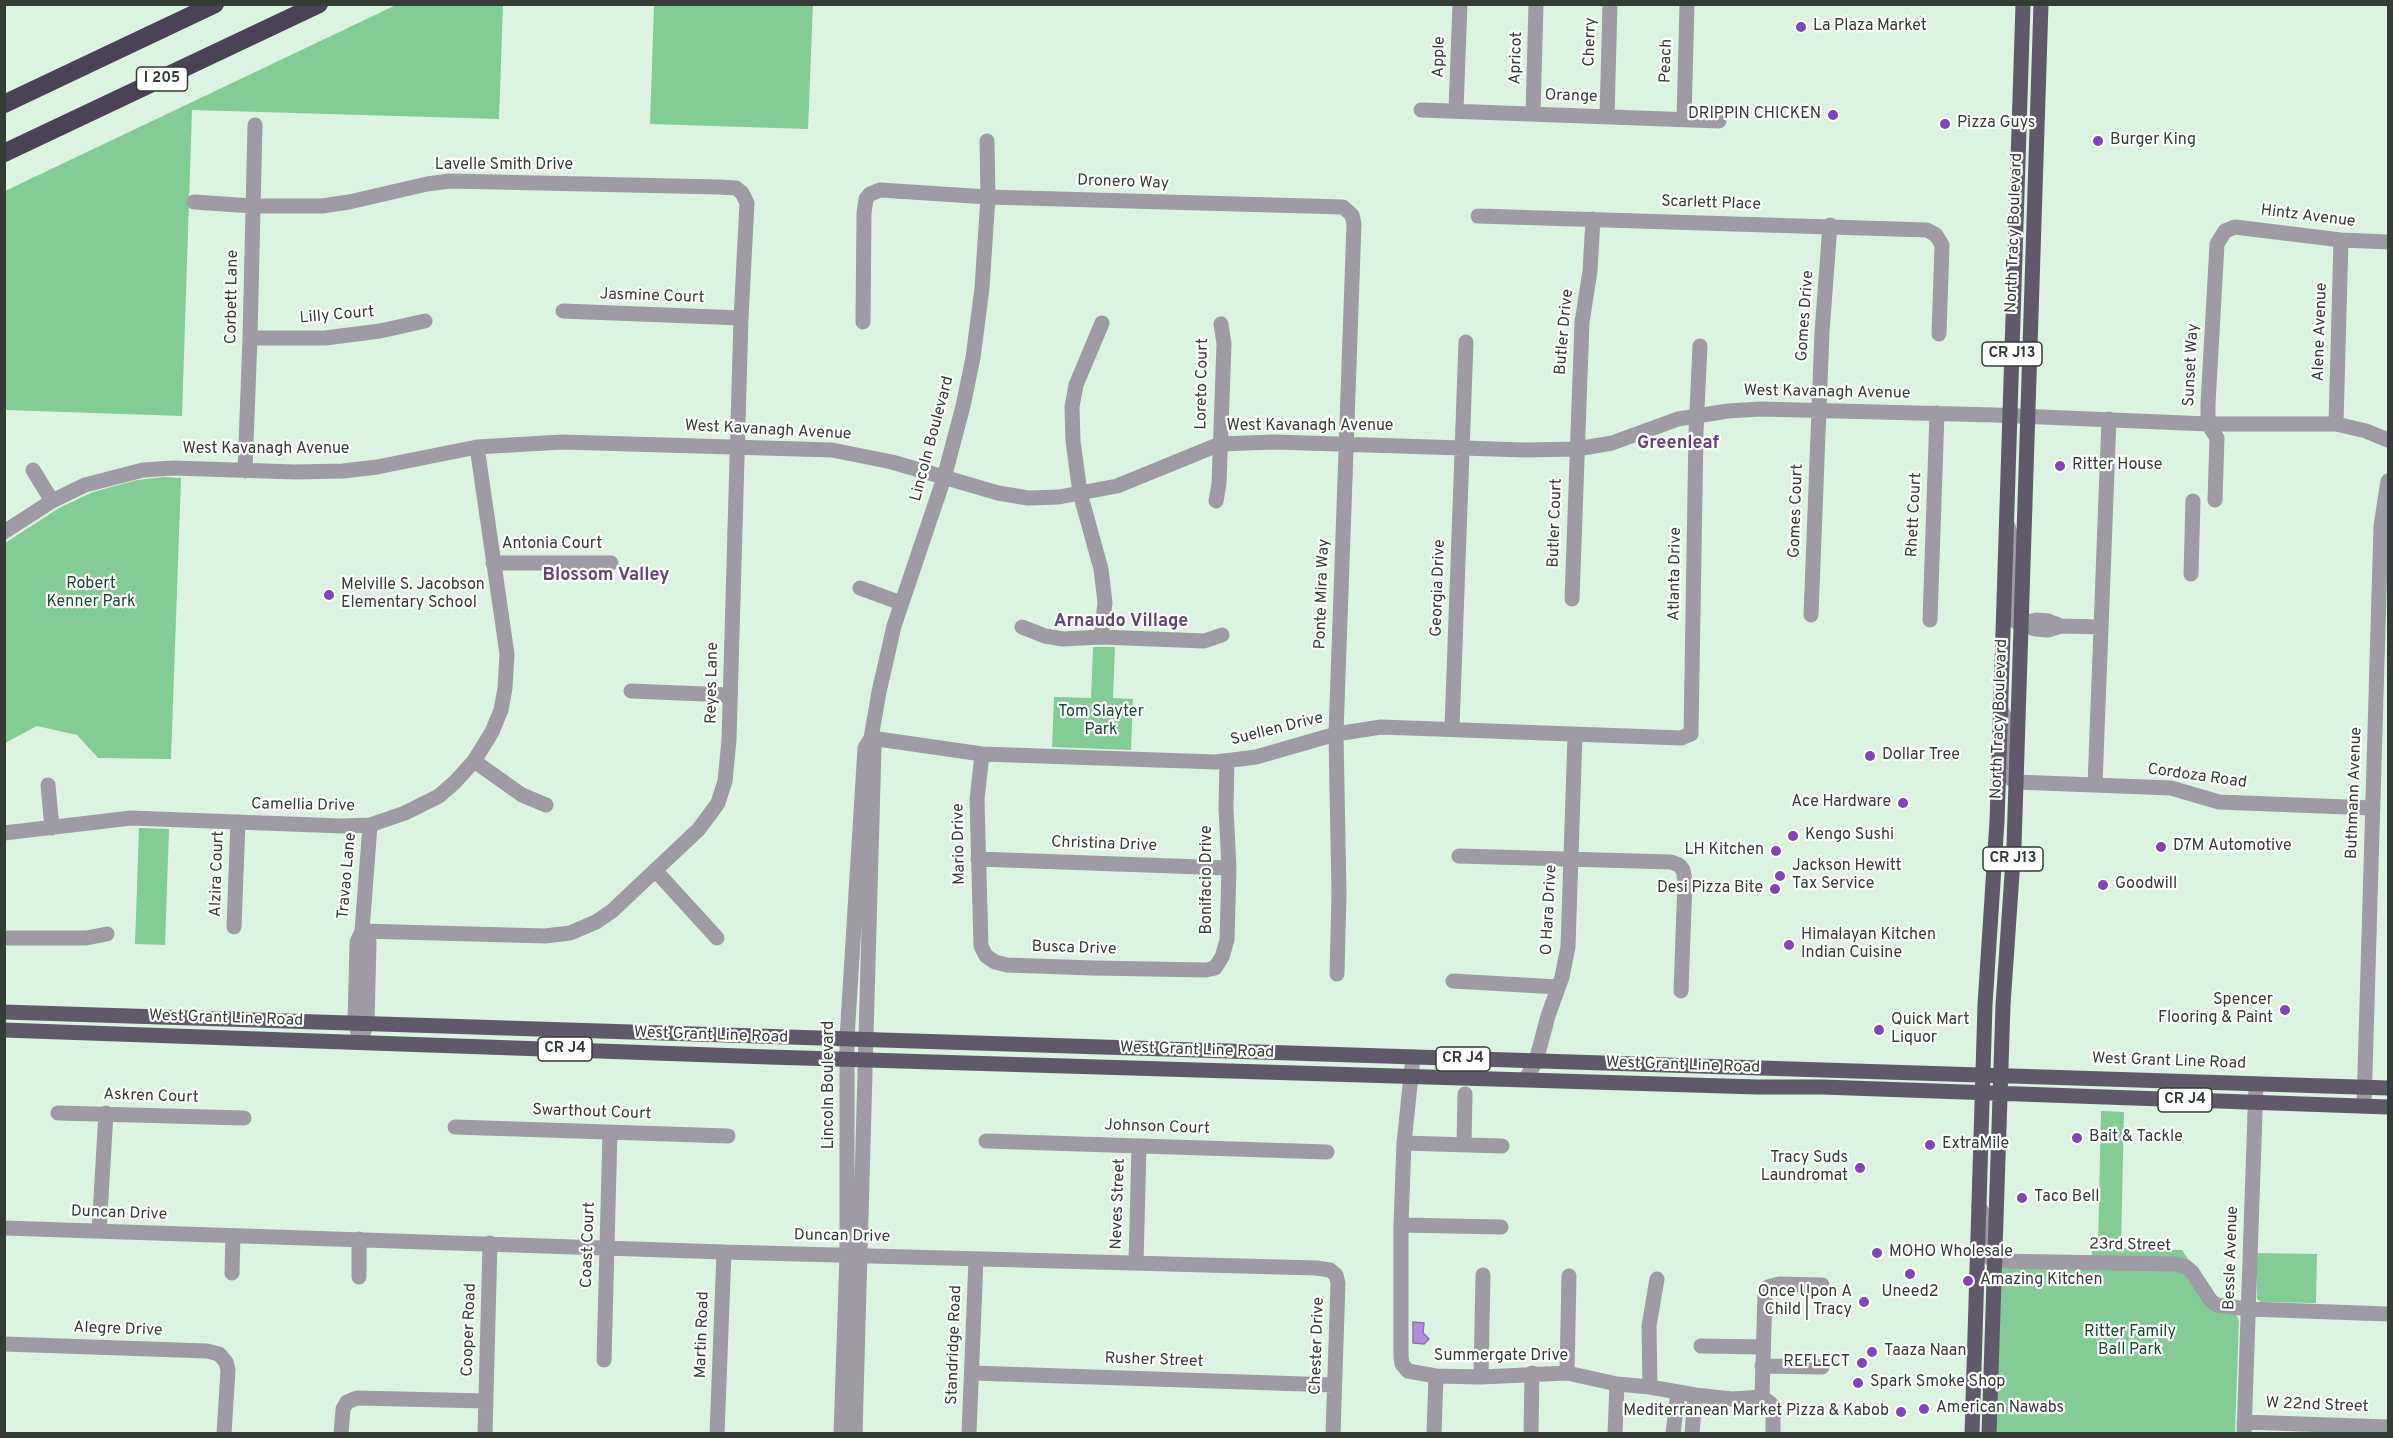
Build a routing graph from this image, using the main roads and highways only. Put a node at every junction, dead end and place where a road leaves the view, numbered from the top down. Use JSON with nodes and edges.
{"nodes":[{"id":1,"x":215,"y":4,"type":"edge"},
{"id":2,"x":319,"y":4,"type":"edge"},
{"id":3,"x":2023,"y":4,"type":"edge"},
{"id":4,"x":2041,"y":4,"type":"edge"},
{"id":5,"x":4,"y":104,"type":"edge"},
{"id":6,"x":4,"y":153,"type":"edge"},
{"id":7,"x":4,"y":1012,"type":"edge"},
{"id":8,"x":32,"y":1013,"type":"junction"},
{"id":9,"x":4,"y":1020,"type":"edge"},
{"id":10,"x":4,"y":1030,"type":"edge"},
{"id":11,"x":1698,"y":1066,"type":"junction"},
{"id":12,"x":1983,"y":1074,"type":"junction"},
{"id":13,"x":2000,"y":1074,"type":"junction"},
{"id":14,"x":1662,"y":1083,"type":"junction"},
{"id":15,"x":2388,"y":1088,"type":"edge"},
{"id":16,"x":1982,"y":1092,"type":"junction"},
{"id":17,"x":1999,"y":1093,"type":"junction"},
{"id":18,"x":2388,"y":1107,"type":"edge"},
{"id":19,"x":1972,"y":1434,"type":"edge"},
{"id":20,"x":1989,"y":1434,"type":"edge"}],
"edges":[{"from":1,"to":5,"type":"highway","number":"I 205"},
{"from":2,"to":6,"type":"highway","number":"I 205"},
{"from":3,"to":12,"type":"main road","name":"North Tracy Boulevard","number":"CR J13"},
{"from":4,"to":13,"type":"main road","name":"North Tracy Boulevard","number":"CR J13"},
{"from":7,"to":8,"type":"main road","name":"West Grant Line Road","number":"CR J4"},
{"from":8,"to":9,"type":"main road"},
{"from":8,"to":11,"type":"main road","name":"West Grant Line Road","number":"CR J4"},
{"from":10,"to":14,"type":"main road","name":"West Grant Line Road","number":"CR J4"},
{"from":11,"to":12,"type":"main road","name":"West Grant Line Road","number":"CR J4"},
{"from":11,"to":14,"type":"main road"},
{"from":12,"to":13,"type":"main road","name":"West Grant Line Road","number":"CR J4"},
{"from":12,"to":16,"type":"main road","name":"North Tracy Boulevard","number":"CR J13"},
{"from":13,"to":15,"type":"main road","name":"West Grant Line Road","number":"CR J4"},
{"from":13,"to":17,"type":"main road","name":"North Tracy Boulevard","number":"CR J13"},
{"from":14,"to":16,"type":"main road","name":"West Grant Line Road","number":"CR J4"},
{"from":16,"to":17,"type":"main road","name":"West Grant Line Road","number":"CR J4"},
{"from":16,"to":19,"type":"main road","name":"North Tracy Boulevard","number":"CR J13"},
{"from":17,"to":18,"type":"main road","name":"West Grant Line Road","number":"CR J4"},
{"from":17,"to":20,"type":"main road","name":"North Tracy Boulevard","number":"CR J13"}]}
